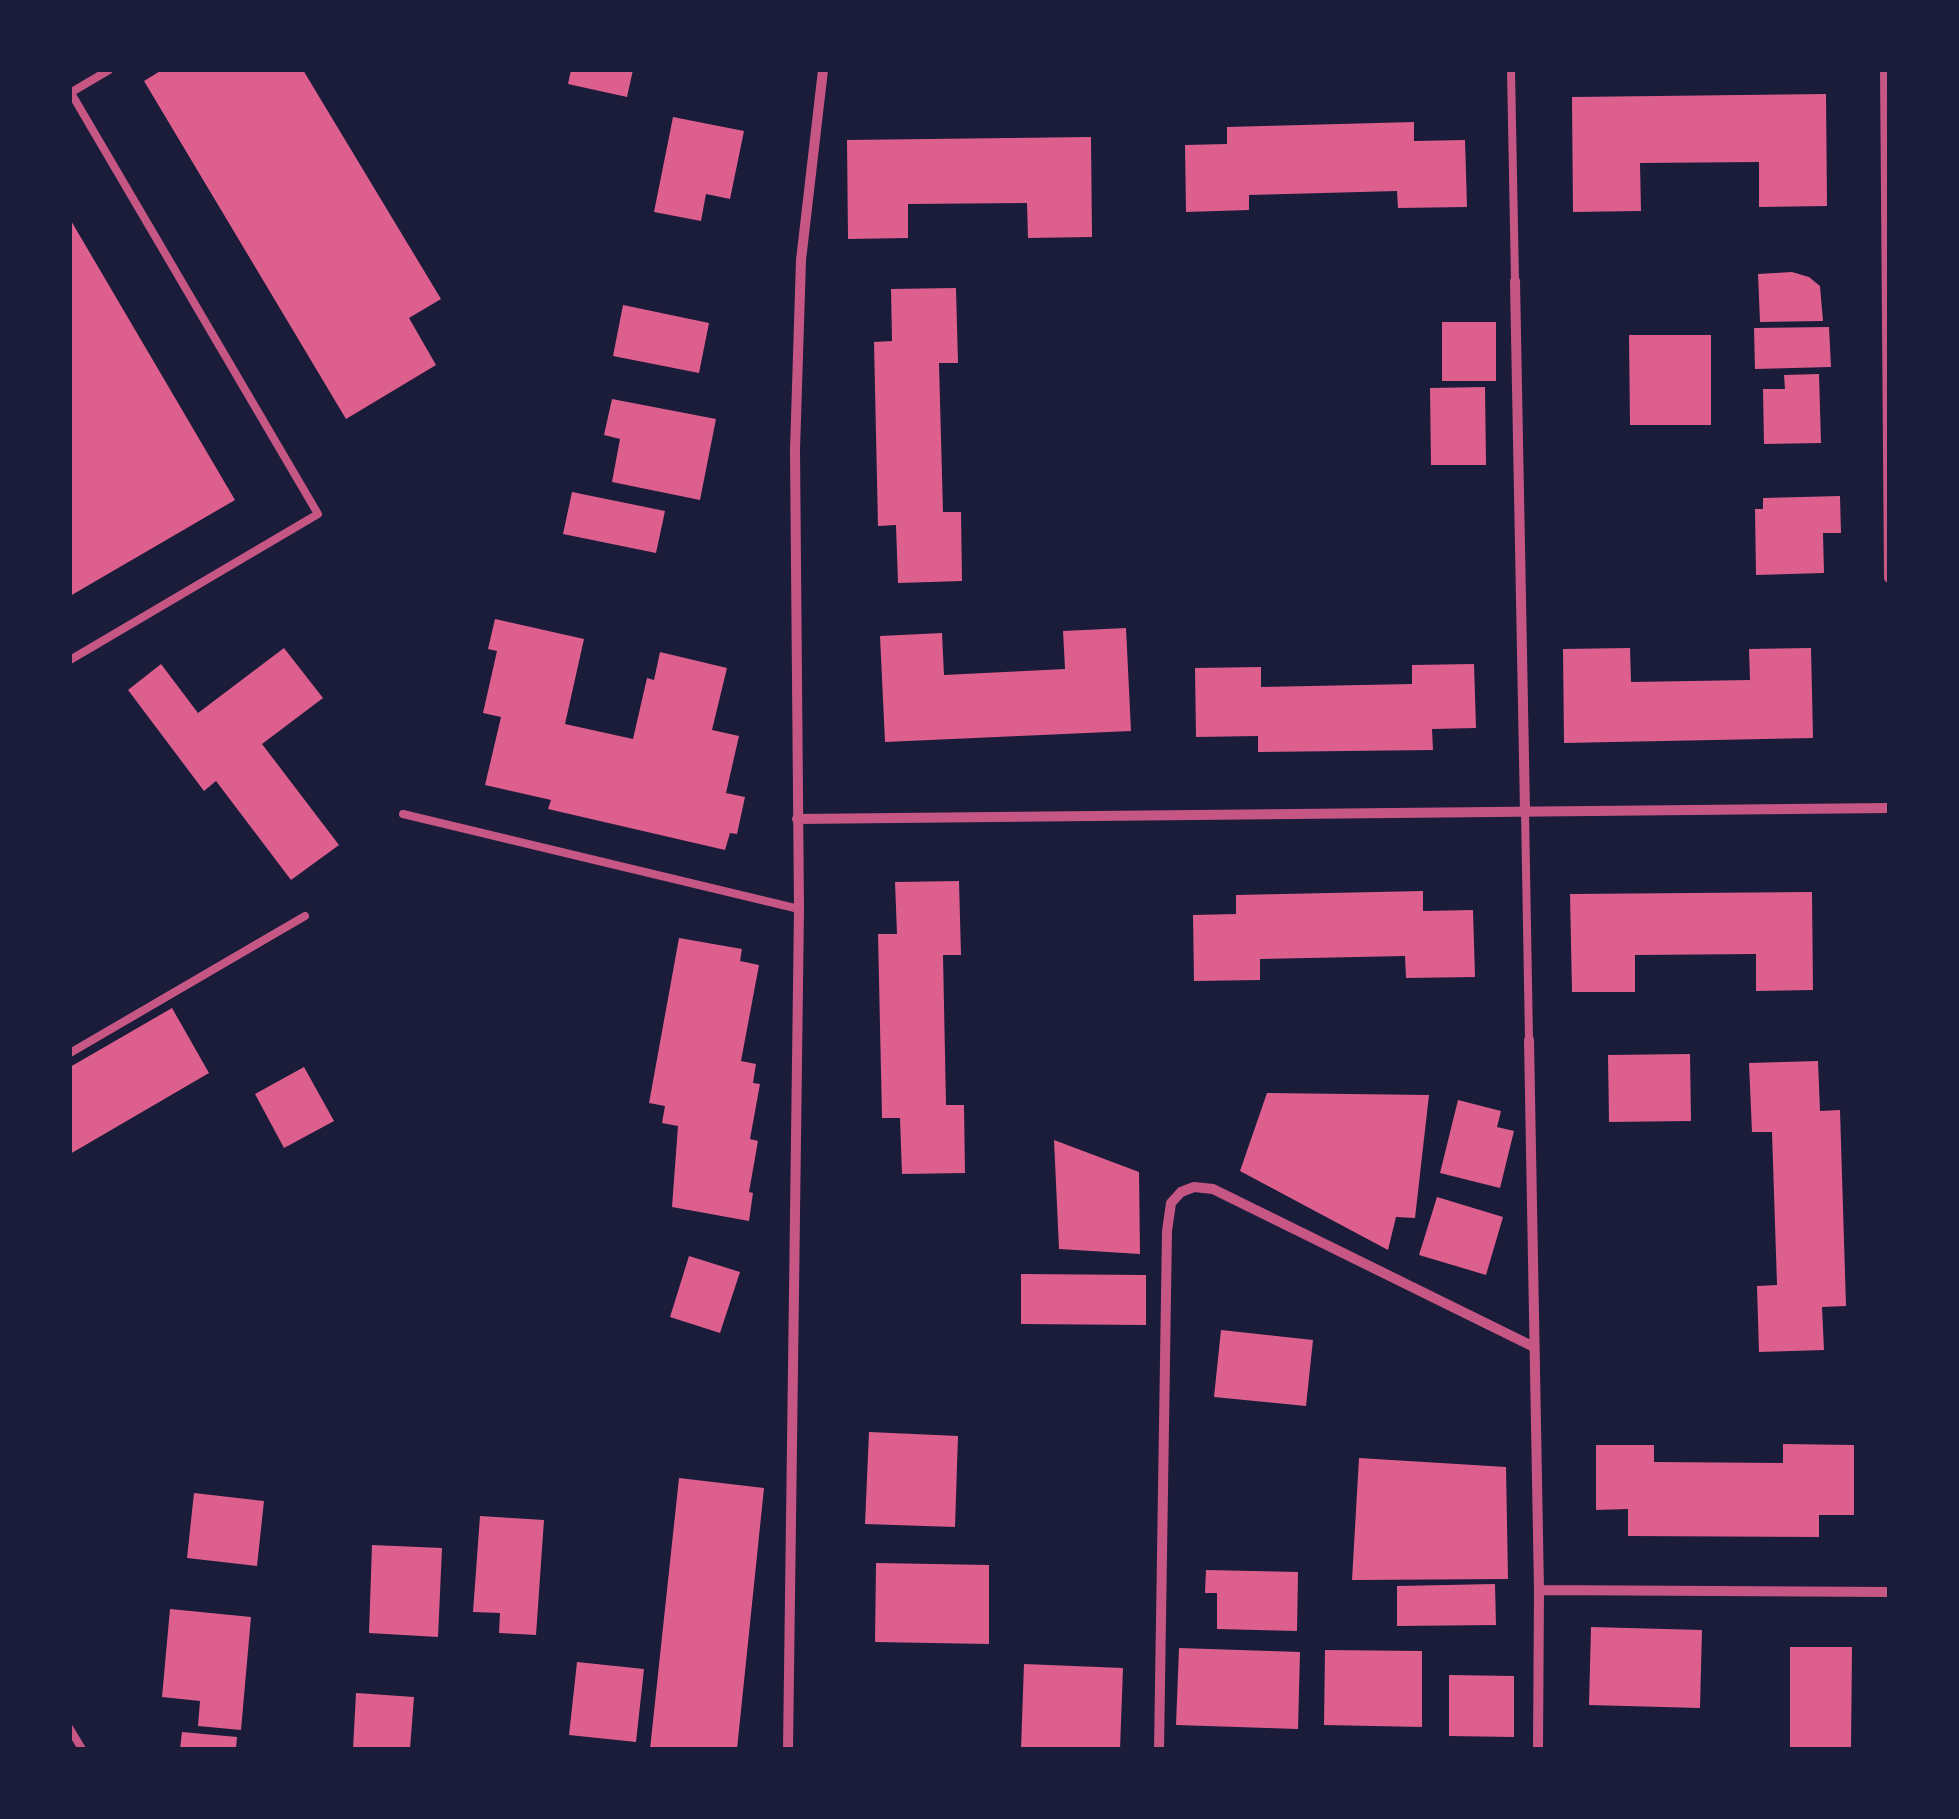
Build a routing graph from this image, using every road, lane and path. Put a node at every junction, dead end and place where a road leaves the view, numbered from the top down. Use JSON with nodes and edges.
{"nodes":[{"id":1,"x":109,"y":70,"type":"edge"},
{"id":2,"x":824,"y":70,"type":"edge"},
{"id":3,"x":1510,"y":70,"type":"edge"},
{"id":4,"x":1885,"y":70,"type":"edge"},
{"id":5,"x":70,"y":93,"type":"edge"},
{"id":6,"x":1515,"y":281,"type":"joint"},
{"id":7,"x":1889,"y":578,"type":"edge"},
{"id":8,"x":70,"y":660,"type":"edge"},
{"id":9,"x":1889,"y":808,"type":"edge"},
{"id":10,"x":1525,"y":812,"type":"junction"},
{"id":11,"x":403,"y":814,"type":"dead end"},
{"id":12,"x":796,"y":819,"type":"junction"},
{"id":13,"x":799,"y":909,"type":"junction"},
{"id":14,"x":305,"y":916,"type":"dead end"},
{"id":15,"x":1529,"y":1040,"type":"joint"},
{"id":16,"x":70,"y":1053,"type":"edge"},
{"id":17,"x":1534,"y":1347,"type":"junction"},
{"id":18,"x":1539,"y":1590,"type":"junction"},
{"id":19,"x":1889,"y":1592,"type":"edge"},
{"id":20,"x":70,"y":1729,"type":"edge"},
{"id":21,"x":82,"y":1749,"type":"edge"},
{"id":22,"x":788,"y":1749,"type":"edge"},
{"id":23,"x":1159,"y":1749,"type":"edge"},
{"id":24,"x":1538,"y":1749,"type":"edge"}],
"edges":[{"from":1,"to":5,"type":"lane"},
{"from":2,"to":12,"type":"street"},
{"from":3,"to":6,"type":"lane"},
{"from":4,"to":7,"type":"street"},
{"from":5,"to":8,"type":"lane"},
{"from":6,"to":10,"type":"street"},
{"from":9,"to":10,"type":"street"},
{"from":10,"to":12,"type":"street"},
{"from":10,"to":15,"type":"lane"},
{"from":11,"to":13,"type":"lane"},
{"from":12,"to":13,"type":"street"},
{"from":13,"to":22,"type":"street"},
{"from":14,"to":16,"type":"lane"},
{"from":15,"to":17,"type":"street"},
{"from":17,"to":18,"type":"street"},
{"from":17,"to":23,"type":"street"},
{"from":18,"to":19,"type":"street"},
{"from":18,"to":24,"type":"street"},
{"from":20,"to":21,"type":"lane"}]}
